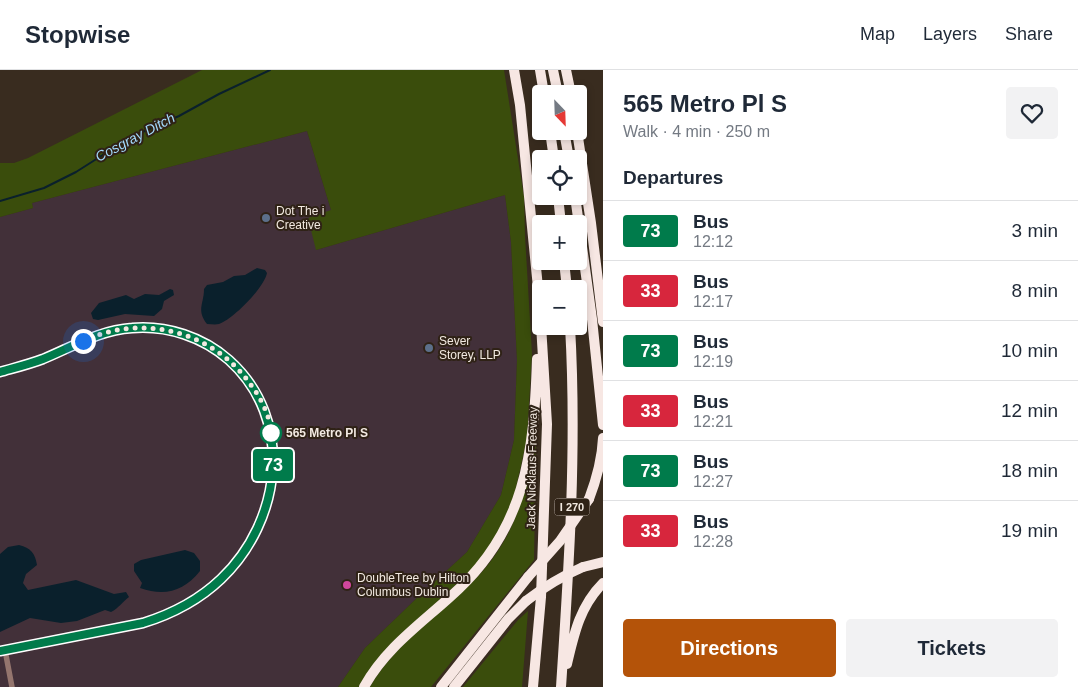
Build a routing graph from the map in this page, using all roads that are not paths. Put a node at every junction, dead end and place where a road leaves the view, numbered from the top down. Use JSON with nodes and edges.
{"nodes":[{"id":1,"x":514,"y":70,"type":"edge"},
{"id":2,"x":540,"y":70,"type":"edge"},
{"id":3,"x":553,"y":70,"type":"edge"},
{"id":4,"x":566,"y":70,"type":"edge"},
{"id":5,"x":542,"y":85,"type":"edge"},
{"id":6,"x":556,"y":85,"type":"edge"},
{"id":7,"x":568,"y":85,"type":"edge"},
{"id":8,"x":578,"y":140,"type":"edge"},
{"id":9,"x":576,"y":205,"type":"edge"},
{"id":10,"x":537,"y":280,"type":"edge"},
{"id":11,"x":603,"y":322,"type":"edge"},
{"id":12,"x":537,"y":335,"type":"edge"},
{"id":13,"x":541,"y":335,"type":"edge"},
{"id":14,"x":570,"y":335,"type":"edge"},
{"id":15,"x":0,"y":372,"type":"edge"},
{"id":16,"x":603,"y":425,"type":"edge"},
{"id":17,"x":603,"y":438,"type":"edge"},
{"id":18,"x":603,"y":562,"type":"edge"},
{"id":19,"x":603,"y":583,"type":"edge"},
{"id":20,"x":2,"y":651,"type":"edge"},
{"id":21,"x":12,"y":687,"type":"edge"},
{"id":22,"x":364,"y":687,"type":"edge"},
{"id":23,"x":441,"y":687,"type":"edge"},
{"id":24,"x":454,"y":687,"type":"edge"},
{"id":25,"x":533,"y":687,"type":"edge"},
{"id":26,"x":561,"y":687,"type":"edge"}],
"edges":[{"from":1,"to":10,"type":"highway","name":"Jack Nicklaus Freeway","number":"I 270"},
{"from":2,"to":5,"type":"highway"},
{"from":3,"to":6,"type":"highway"},
{"from":4,"to":7,"type":"highway"},
{"from":8,"to":11,"type":"highway"},
{"from":9,"to":16,"type":"highway"},
{"from":12,"to":22,"type":"highway"},
{"from":13,"to":25,"type":"highway","name":"Jack Nicklaus Freeway","number":"I 270"},
{"from":14,"to":26,"type":"highway","number":"I 270"},
{"from":15,"to":20,"type":"street"},
{"from":17,"to":23,"type":"highway","bridge":true},
{"from":18,"to":24,"type":"highway","bridge":true},
{"from":19,"to":26,"type":"highway"},
{"from":20,"to":21,"type":"street"}]}
